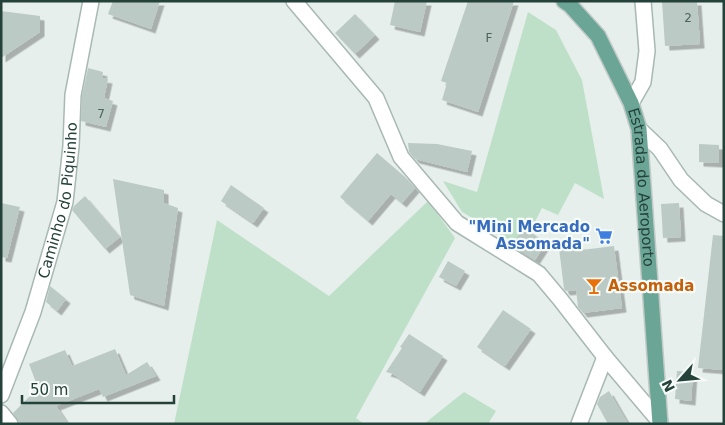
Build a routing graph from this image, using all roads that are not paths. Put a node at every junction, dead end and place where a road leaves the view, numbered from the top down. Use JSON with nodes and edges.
{"nodes":[{"id":1,"x":91,"y":1,"type":"edge"},
{"id":2,"x":294,"y":1,"type":"edge"},
{"id":3,"x":564,"y":1,"type":"edge"},
{"id":4,"x":643,"y":1,"type":"edge"},
{"id":5,"x":631,"y":103,"type":"junction"},
{"id":6,"x":638,"y":129,"type":"junction"},
{"id":7,"x":724,"y":214,"type":"edge"},
{"id":8,"x":605,"y":357,"type":"junction"},
{"id":9,"x":4,"y":379,"type":"edge"},
{"id":10,"x":1,"y":395,"type":"edge"},
{"id":11,"x":1,"y":413,"type":"edge"},
{"id":12,"x":660,"y":423,"type":"edge"},
{"id":13,"x":10,"y":424,"type":"edge"},
{"id":14,"x":579,"y":424,"type":"edge"}],
"edges":[{"from":1,"to":9,"type":"street","name":"Caminho do Piquinho"},
{"from":2,"to":8,"type":"street"},
{"from":3,"to":5,"type":"main road","name":"Estrada do Aeroporto"},
{"from":4,"to":5,"type":"street"},
{"from":5,"to":6,"type":"main road","name":"Estrada do Aeroporto"},
{"from":6,"to":7,"type":"street"},
{"from":6,"to":12,"type":"main road","name":"Estrada do Aeroporto"},
{"from":8,"to":12,"type":"street"},
{"from":8,"to":14,"type":"street"},
{"from":9,"to":10,"type":"street","name":"Caminho do Piquinho"},
{"from":11,"to":13,"type":"street"}]}
